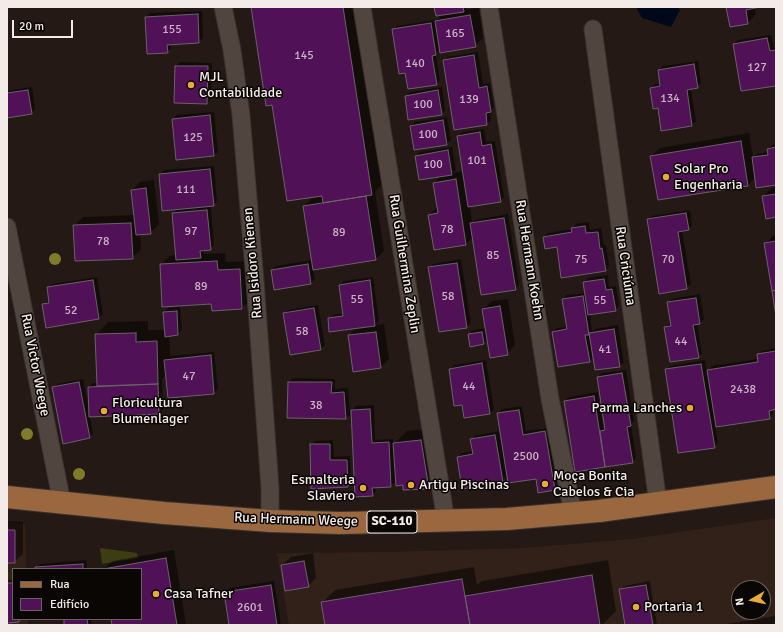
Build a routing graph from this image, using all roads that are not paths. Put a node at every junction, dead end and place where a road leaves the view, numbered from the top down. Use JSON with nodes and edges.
{"nodes":[{"id":1,"x":223,"y":7,"type":"edge"},
{"id":2,"x":362,"y":7,"type":"edge"},
{"id":3,"x":489,"y":7,"type":"edge"},
{"id":4,"x":593,"y":29,"type":"dead end"},
{"id":5,"x":7,"y":227,"type":"edge"},
{"id":6,"x":776,"y":487,"type":"edge"},
{"id":7,"x":7,"y":497,"type":"edge"},
{"id":8,"x":62,"y":503,"type":"junction"},
{"id":9,"x":658,"y":503,"type":"junction"},
{"id":10,"x":573,"y":513,"type":"junction"},
{"id":11,"x":270,"y":521,"type":"junction"},
{"id":12,"x":446,"y":521,"type":"junction"}],
"edges":[{"from":1,"to":11,"type":"street","name":"Rua Isidoro Kienen"},
{"from":2,"to":12,"type":"street","name":"Rua Guilhermina Zeplin"},
{"from":3,"to":10,"type":"street","name":"Rua Hermann Koehn"},
{"from":4,"to":9,"type":"street","name":"Rua Criciúma"},
{"from":5,"to":8,"type":"street","name":"Rua Victor Weege"},
{"from":6,"to":9,"type":"main road","name":"Rua Hermann Weege","number":"SC-110"},
{"from":7,"to":8,"type":"main road","name":"Rua Hermann Weege","number":"SC-110"},
{"from":8,"to":11,"type":"main road","name":"Rua Hermann Weege","number":"SC-110"},
{"from":9,"to":10,"type":"main road","name":"Rua Hermann Weege","number":"SC-110"},
{"from":10,"to":12,"type":"main road","name":"Rua Hermann Weege","number":"SC-110"},
{"from":11,"to":12,"type":"main road","name":"Rua Hermann Weege","number":"SC-110"}]}
